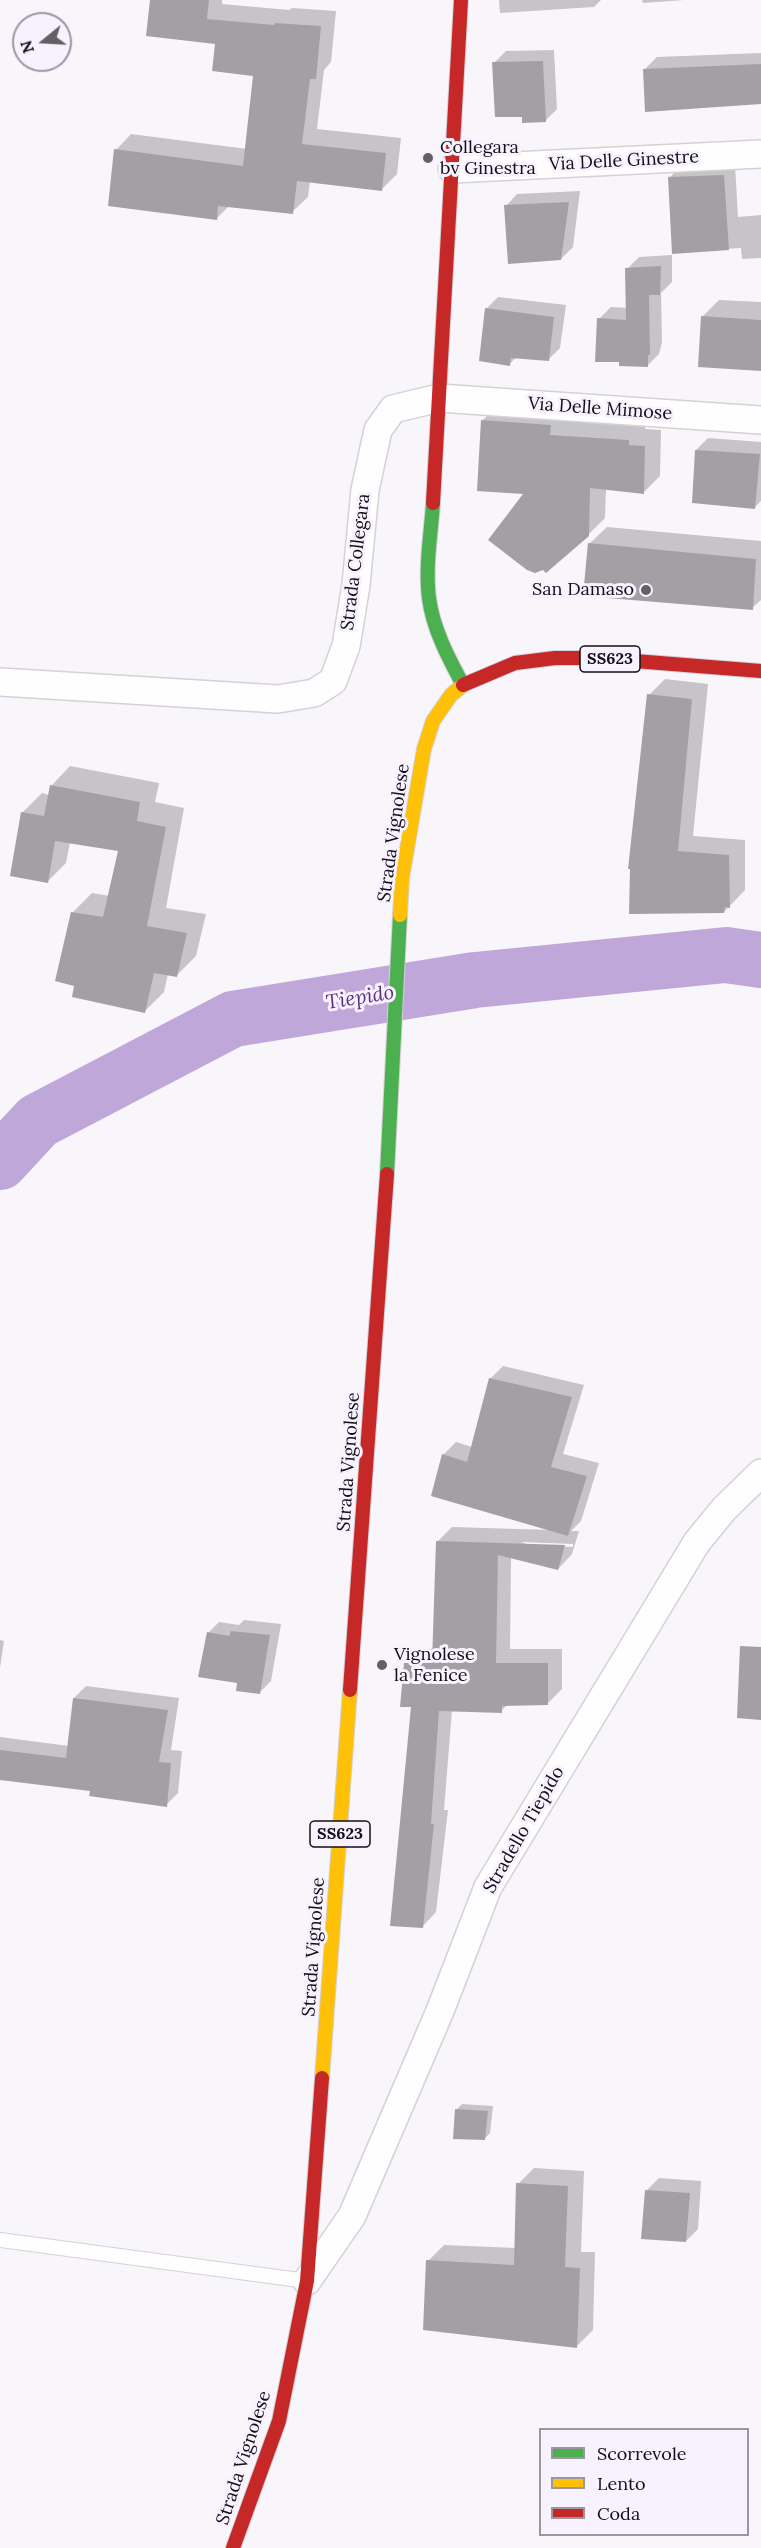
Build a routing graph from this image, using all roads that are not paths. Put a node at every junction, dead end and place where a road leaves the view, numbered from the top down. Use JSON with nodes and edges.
{"nodes":[{"id":1,"x":461,"y":0,"type":"edge"},
{"id":2,"x":761,"y":154,"type":"edge"},
{"id":3,"x":452,"y":169,"type":"junction"},
{"id":4,"x":439,"y":398,"type":"junction"},
{"id":5,"x":761,"y":420,"type":"edge"},
{"id":6,"x":761,"y":671,"type":"edge"},
{"id":7,"x":0,"y":682,"type":"edge"},
{"id":8,"x":463,"y":685,"type":"junction"},
{"id":9,"x":761,"y":1473,"type":"edge"},
{"id":10,"x":0,"y":2240,"type":"edge"},
{"id":11,"x":308,"y":2281,"type":"junction"},
{"id":12,"x":233,"y":2548,"type":"edge"}],
"edges":[{"from":1,"to":3,"type":"main road"},
{"from":2,"to":3,"type":"street","name":"Via Delle Ginestre"},
{"from":3,"to":4,"type":"main road"},
{"from":4,"to":5,"type":"street","name":"Via Delle Mimose"},
{"from":4,"to":7,"type":"street","name":"Strada Collegara"},
{"from":4,"to":8,"type":"main road"},
{"from":6,"to":8,"type":"main road","name":"Strada Vignolese","number":"SS623"},
{"from":8,"to":11,"type":"main road","name":"Strada Vignolese","number":"SS623"},
{"from":9,"to":11,"type":"street","name":"Stradello Tiepido"},
{"from":10,"to":11,"type":"lane"},
{"from":11,"to":12,"type":"main road","name":"Strada Vignolese","number":"SS623"}]}
